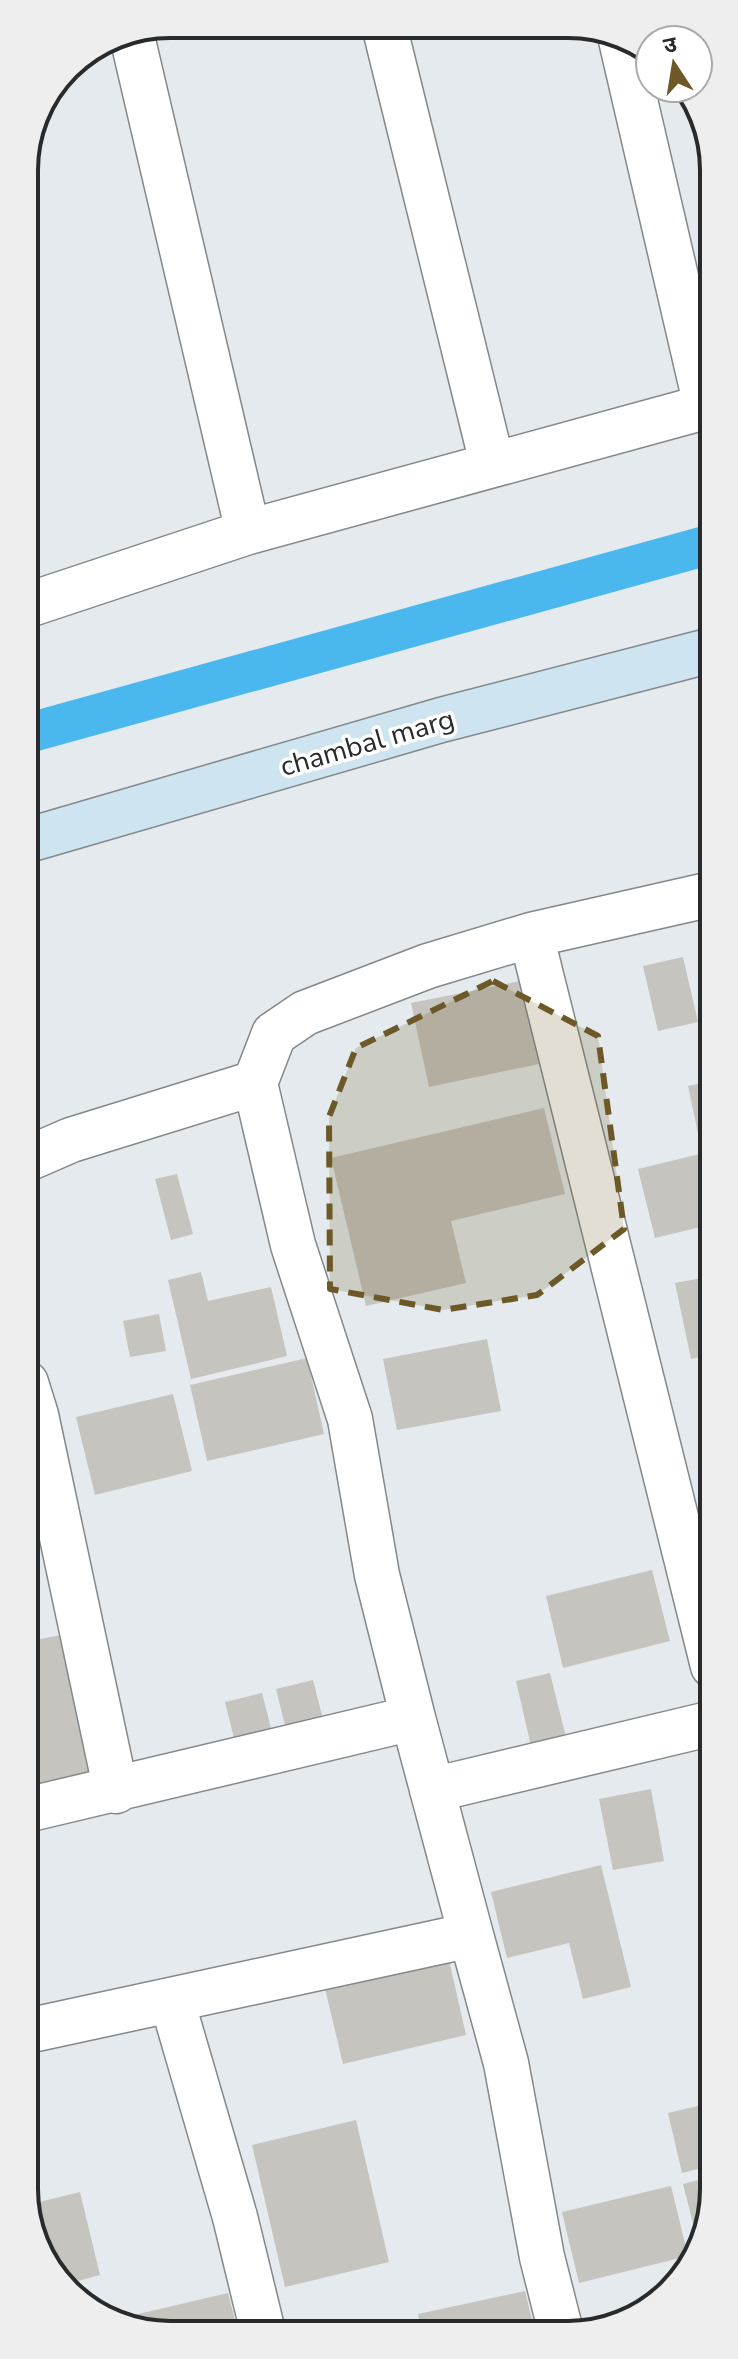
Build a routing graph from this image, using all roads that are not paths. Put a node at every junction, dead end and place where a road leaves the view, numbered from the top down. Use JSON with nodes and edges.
{"nodes":[{"id":1,"x":387,"y":38,"type":"edge"},
{"id":2,"x":134,"y":44,"type":"edge"},
{"id":3,"x":624,"y":51,"type":"edge"},
{"id":4,"x":700,"y":368,"type":"edge"},
{"id":5,"x":700,"y":407,"type":"edge"},
{"id":6,"x":492,"y":463,"type":"junction"},
{"id":7,"x":248,"y":532,"type":"junction"},
{"id":8,"x":38,"y":601,"type":"edge"},
{"id":9,"x":700,"y":653,"type":"edge"},
{"id":10,"x":38,"y":837,"type":"edge"},
{"id":11,"x":700,"y":897,"type":"edge"},
{"id":12,"x":531,"y":935,"type":"junction"},
{"id":13,"x":255,"y":1083,"type":"junction"},
{"id":14,"x":38,"y":1154,"type":"edge"},
{"id":15,"x":38,"y":1424,"type":"edge"},
{"id":16,"x":700,"y":1614,"type":"edge"},
{"id":17,"x":413,"y":1718,"type":"junction"},
{"id":18,"x":700,"y":1726,"type":"edge"},
{"id":19,"x":432,"y":1790,"type":"junction"},
{"id":20,"x":116,"y":1791,"type":"junction"},
{"id":21,"x":38,"y":1807,"type":"edge"},
{"id":22,"x":471,"y":1935,"type":"junction"},
{"id":23,"x":172,"y":2001,"type":"junction"},
{"id":24,"x":38,"y":2029,"type":"edge"},
{"id":25,"x":260,"y":2321,"type":"edge"},
{"id":26,"x":558,"y":2321,"type":"edge"}],
"edges":[{"from":1,"to":6,"type":"street"},
{"from":2,"to":7,"type":"street"},
{"from":3,"to":4,"type":"street"},
{"from":5,"to":6,"type":"street"},
{"from":6,"to":7,"type":"street"},
{"from":7,"to":8,"type":"street"},
{"from":9,"to":10,"type":"street","name":"chambal marg"},
{"from":11,"to":12,"type":"street"},
{"from":12,"to":13,"type":"street"},
{"from":12,"to":16,"type":"street"},
{"from":13,"to":14,"type":"street"},
{"from":13,"to":17,"type":"street"},
{"from":15,"to":20,"type":"street"},
{"from":17,"to":19,"type":"street"},
{"from":17,"to":20,"type":"street"},
{"from":18,"to":19,"type":"street"},
{"from":19,"to":22,"type":"street"},
{"from":20,"to":21,"type":"street"},
{"from":22,"to":23,"type":"street"},
{"from":22,"to":26,"type":"street"},
{"from":23,"to":24,"type":"street"},
{"from":23,"to":25,"type":"street"}]}
